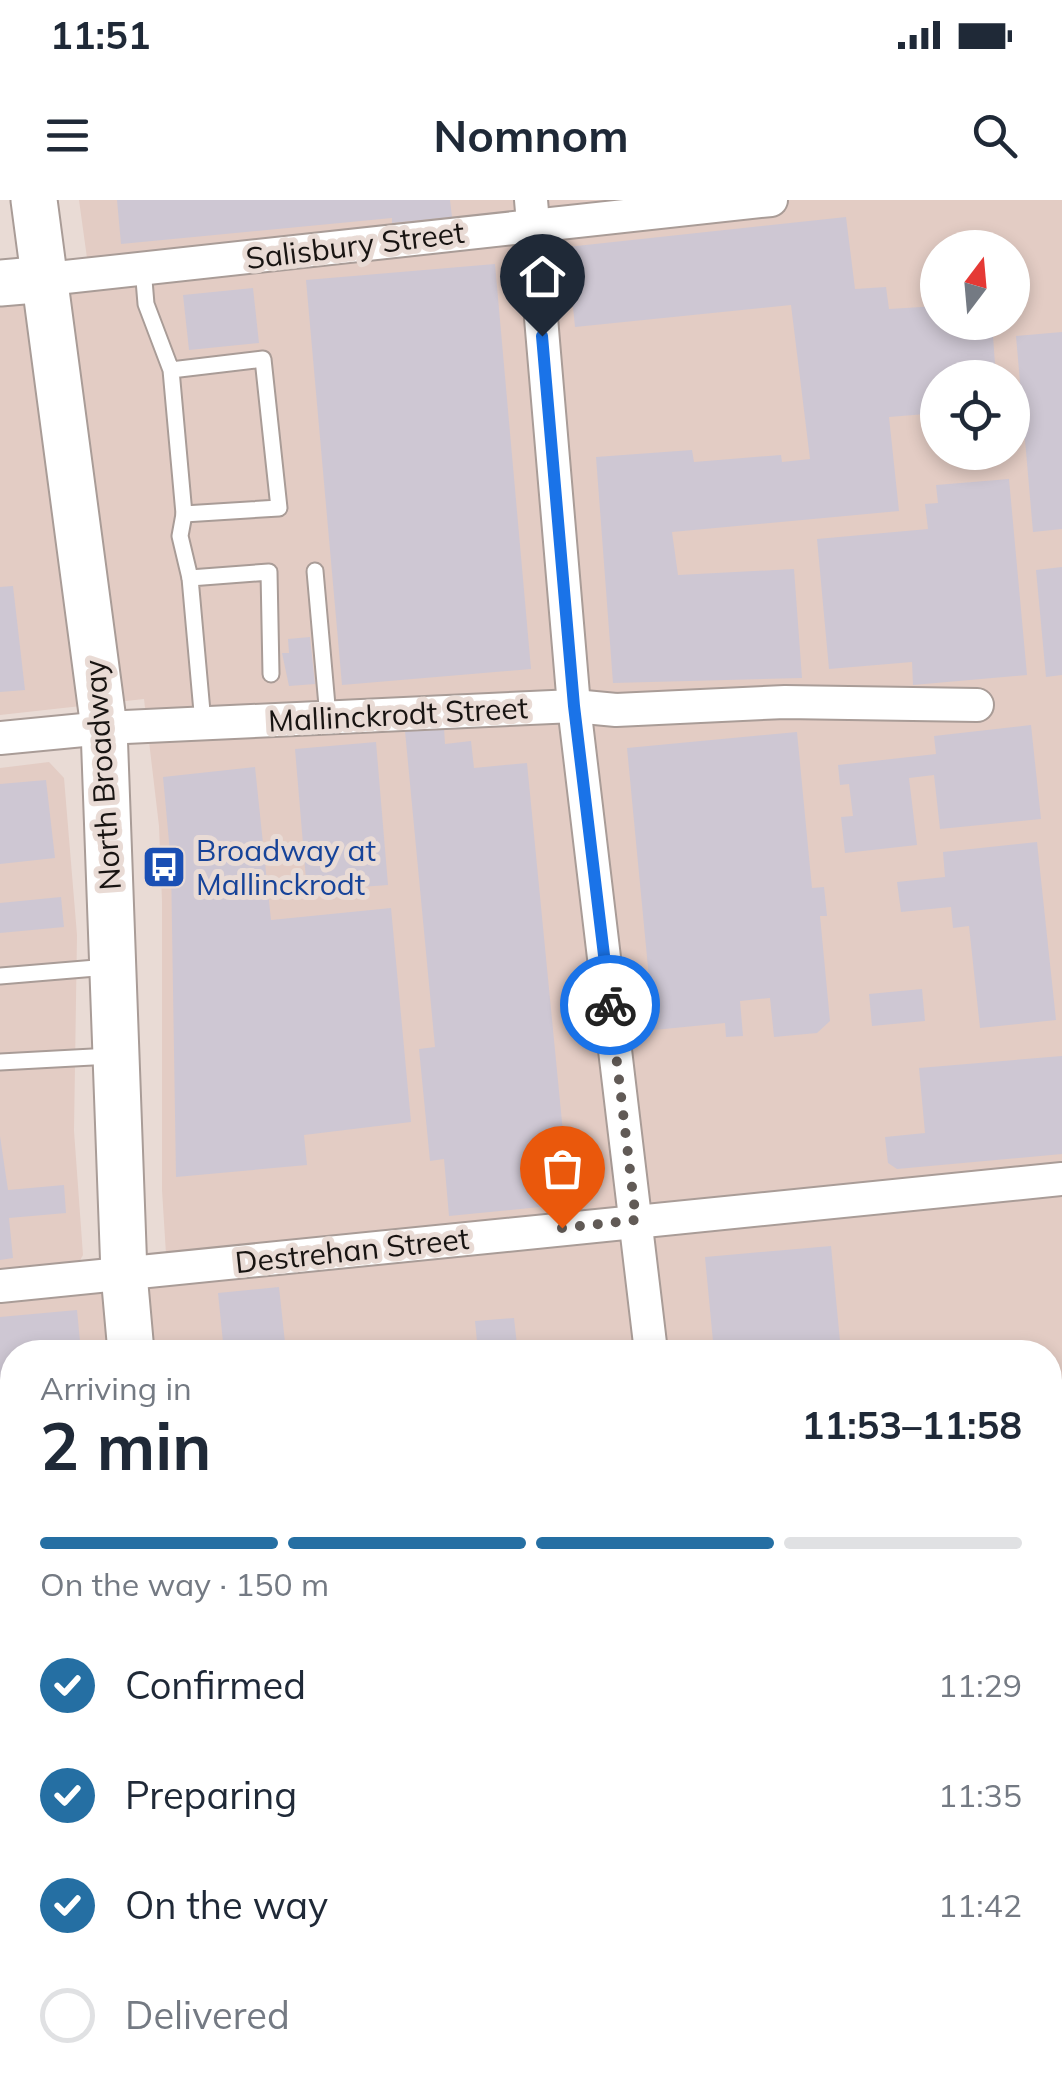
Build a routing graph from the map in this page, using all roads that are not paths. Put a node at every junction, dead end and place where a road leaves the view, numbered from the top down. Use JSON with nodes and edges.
{"nodes":[{"id":1,"x":34,"y":200,"type":"edge"},
{"id":2,"x":770,"y":200,"type":"edge"},
{"id":3,"x":532,"y":212,"type":"edge"},
{"id":4,"x":143,"y":268,"type":"junction"},
{"id":5,"x":47,"y":279,"type":"junction"},
{"id":6,"x":0,"y":283,"type":"edge"},
{"id":7,"x":171,"y":370,"type":"junction"},
{"id":8,"x":184,"y":514,"type":"junction"},
{"id":9,"x":315,"y":571,"type":"dead end"},
{"id":10,"x":190,"y":578,"type":"junction"},
{"id":11,"x":271,"y":674,"type":"dead end"},
{"id":12,"x":977,"y":705,"type":"dead end"},
{"id":13,"x":574,"y":706,"type":"junction"},
{"id":14,"x":328,"y":717,"type":"junction"},
{"id":15,"x":203,"y":723,"type":"junction"},
{"id":16,"x":104,"y":728,"type":"junction"},
{"id":17,"x":0,"y":738,"type":"edge"},
{"id":18,"x":112,"y":966,"type":"junction"},
{"id":19,"x":0,"y":976,"type":"edge"},
{"id":20,"x":116,"y":1055,"type":"junction"},
{"id":21,"x":0,"y":1062,"type":"edge"},
{"id":22,"x":1062,"y":1180,"type":"edge"},
{"id":23,"x":636,"y":1220,"type":"junction"},
{"id":24,"x":124,"y":1274,"type":"junction"},
{"id":25,"x":0,"y":1286,"type":"edge"},
{"id":26,"x":131,"y":1340,"type":"edge"},
{"id":27,"x":651,"y":1340,"type":"edge"}],
"edges":[{"from":1,"to":5,"type":"main road","name":"North Broadway"},
{"from":2,"to":3,"type":"street","name":"Salisbury Street"},
{"from":3,"to":4,"type":"street","name":"Salisbury Street"},
{"from":3,"to":13,"type":"street"},
{"from":4,"to":5,"type":"street","name":"Salisbury Street"},
{"from":4,"to":7,"type":"lane"},
{"from":5,"to":6,"type":"main road","name":"Salisbury Street"},
{"from":5,"to":16,"type":"main road","name":"North Broadway"},
{"from":7,"to":8,"type":"lane"},
{"from":7,"to":8,"type":"lane"},
{"from":8,"to":10,"type":"lane"},
{"from":9,"to":14,"type":"lane"},
{"from":10,"to":11,"type":"lane"},
{"from":10,"to":15,"type":"lane"},
{"from":12,"to":13,"type":"street","name":"Mallinckrodt Street"},
{"from":13,"to":14,"type":"street","name":"Mallinckrodt Street"},
{"from":13,"to":23,"type":"street"},
{"from":14,"to":15,"type":"street","name":"Mallinckrodt Street"},
{"from":15,"to":16,"type":"street","name":"Mallinckrodt Street"},
{"from":16,"to":17,"type":"street","name":"Mallinckrodt Street"},
{"from":16,"to":18,"type":"main road","name":"North Broadway"},
{"from":18,"to":19,"type":"lane"},
{"from":18,"to":20,"type":"main road","name":"North Broadway"},
{"from":20,"to":21,"type":"lane"},
{"from":20,"to":24,"type":"main road","name":"North Broadway"},
{"from":22,"to":23,"type":"street","name":"Destrehan Street"},
{"from":23,"to":24,"type":"street","name":"Destrehan Street"},
{"from":23,"to":27,"type":"street"},
{"from":24,"to":25,"type":"street","name":"Destrehan Street"},
{"from":24,"to":26,"type":"main road","name":"North Broadway"}]}
